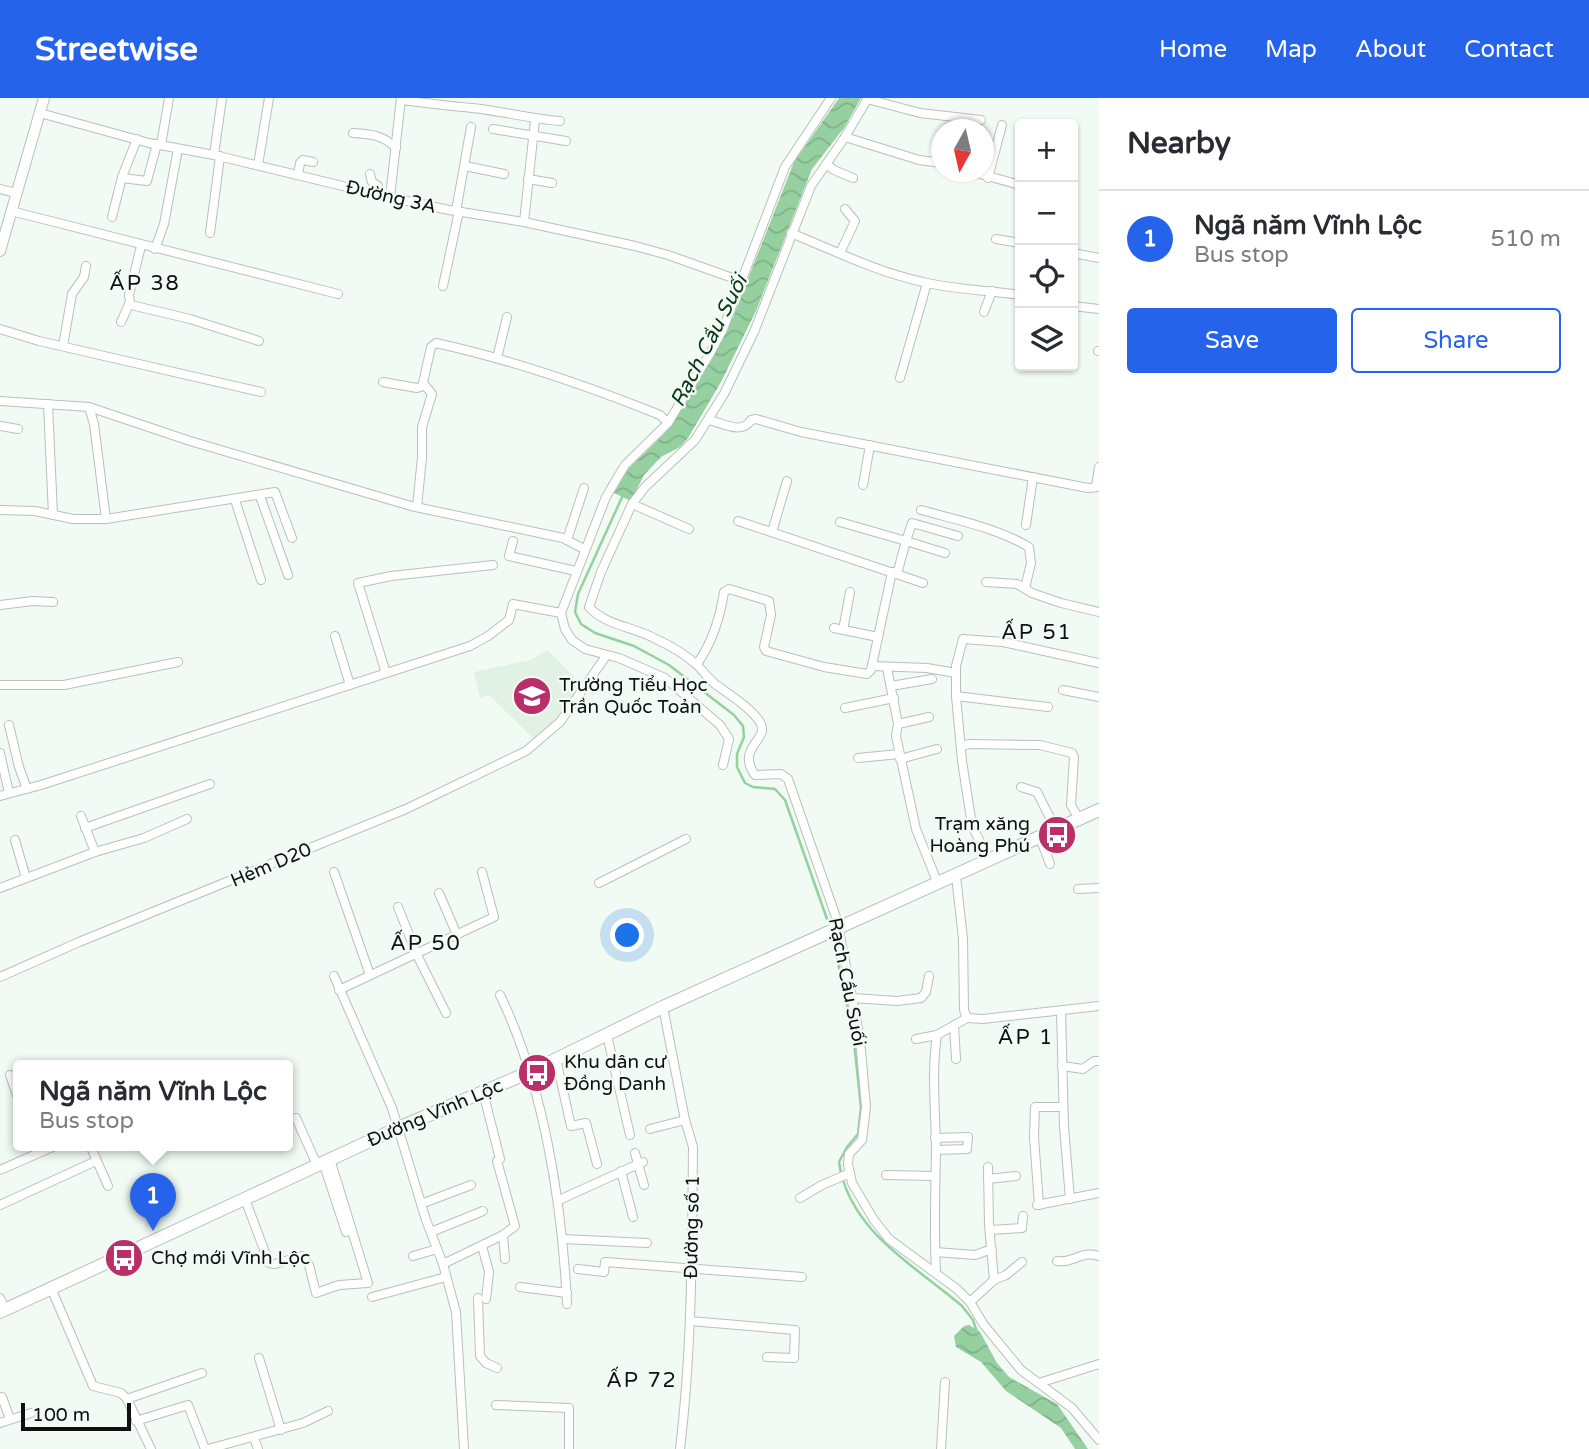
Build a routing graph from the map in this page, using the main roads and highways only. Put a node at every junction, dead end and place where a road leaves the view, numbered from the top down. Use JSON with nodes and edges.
{"nodes":[{"id":1,"x":1099,"y":810,"type":"edge"},
{"id":2,"x":2,"y":1306,"type":"edge"}],
"edges":[{"from":1,"to":2,"type":"main road","name":"Đường Vĩnh Lộc"}]}
